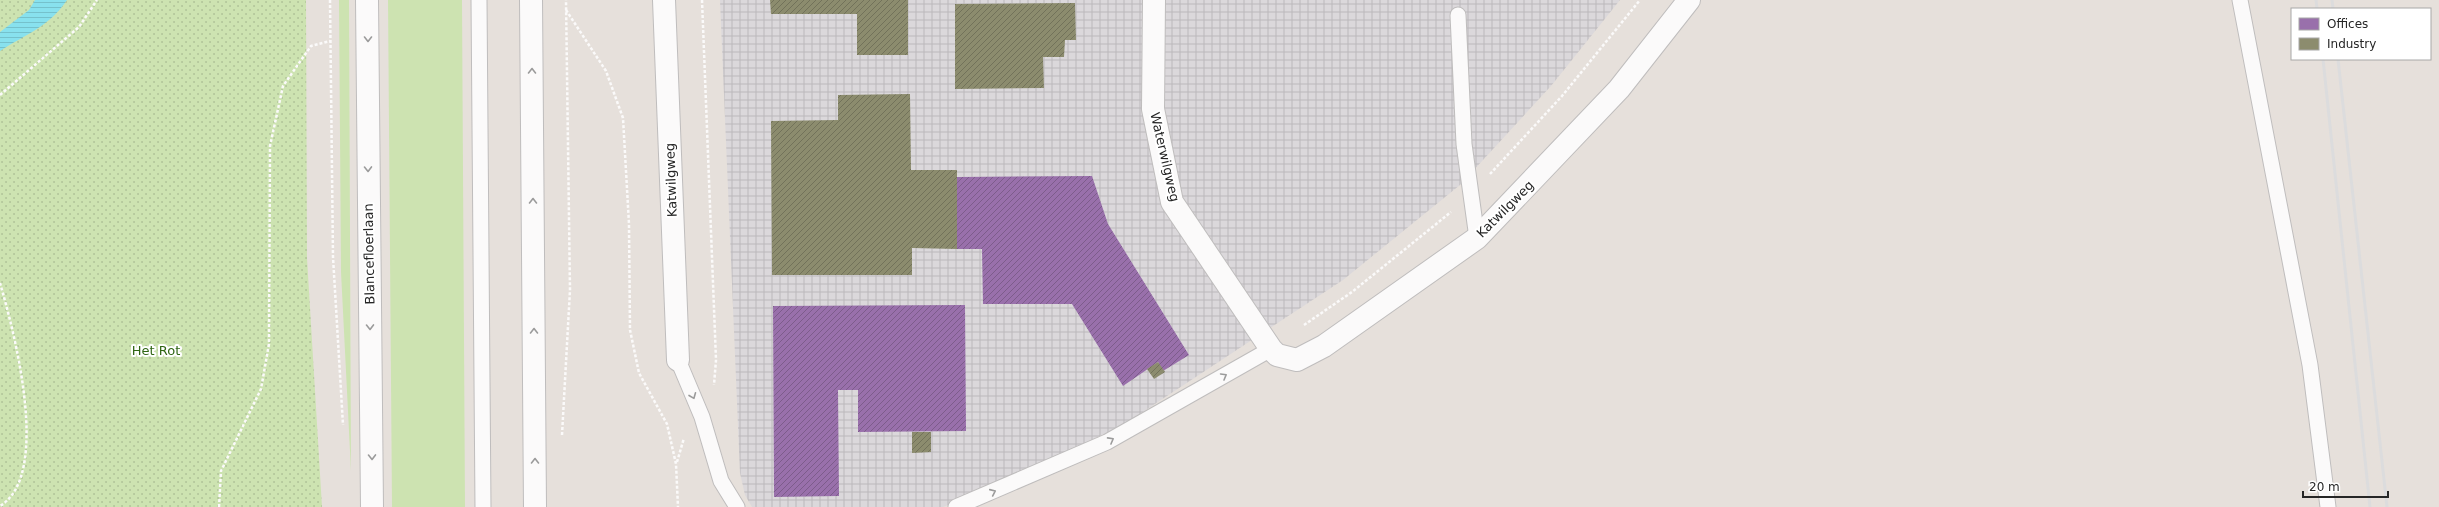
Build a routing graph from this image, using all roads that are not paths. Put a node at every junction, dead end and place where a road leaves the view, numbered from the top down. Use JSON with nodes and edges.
{"nodes":[{"id":1,"x":367,"y":0,"type":"edge"},
{"id":2,"x":479,"y":0,"type":"edge"},
{"id":3,"x":531,"y":0,"type":"edge"},
{"id":4,"x":664,"y":0,"type":"edge"},
{"id":5,"x":1154,"y":0,"type":"edge"},
{"id":6,"x":1689,"y":0,"type":"edge"},
{"id":7,"x":2240,"y":0,"type":"edge"},
{"id":8,"x":1458,"y":15,"type":"dead end"},
{"id":9,"x":1477,"y":238,"type":"junction"},
{"id":10,"x":1274,"y":352,"type":"junction"},
{"id":11,"x":678,"y":360,"type":"joint"},
{"id":12,"x":372,"y":499,"type":"edge"},
{"id":13,"x":535,"y":504,"type":"edge"},
{"id":14,"x":482,"y":507,"type":"edge"},
{"id":15,"x":737,"y":507,"type":"edge"},
{"id":16,"x":956,"y":507,"type":"edge"},
{"id":17,"x":2328,"y":507,"type":"edge"}],
"edges":[{"from":1,"to":12,"type":"street","name":"Blancefloerlaan","one_way":true},
{"from":2,"to":14,"type":"lane"},
{"from":13,"to":3,"type":"street","one_way":true},
{"from":4,"to":11,"type":"street","name":"Katwilgweg"},
{"from":5,"to":10,"type":"street","name":"Waterwilgweg"},
{"from":6,"to":9,"type":"street","name":"Katwilgweg"},
{"from":7,"to":17,"type":"lane"},
{"from":8,"to":9,"type":"lane"},
{"from":9,"to":10,"type":"street","name":"Katwilgweg"},
{"from":16,"to":10,"type":"lane","one_way":true},
{"from":11,"to":15,"type":"lane","one_way":true}]}
